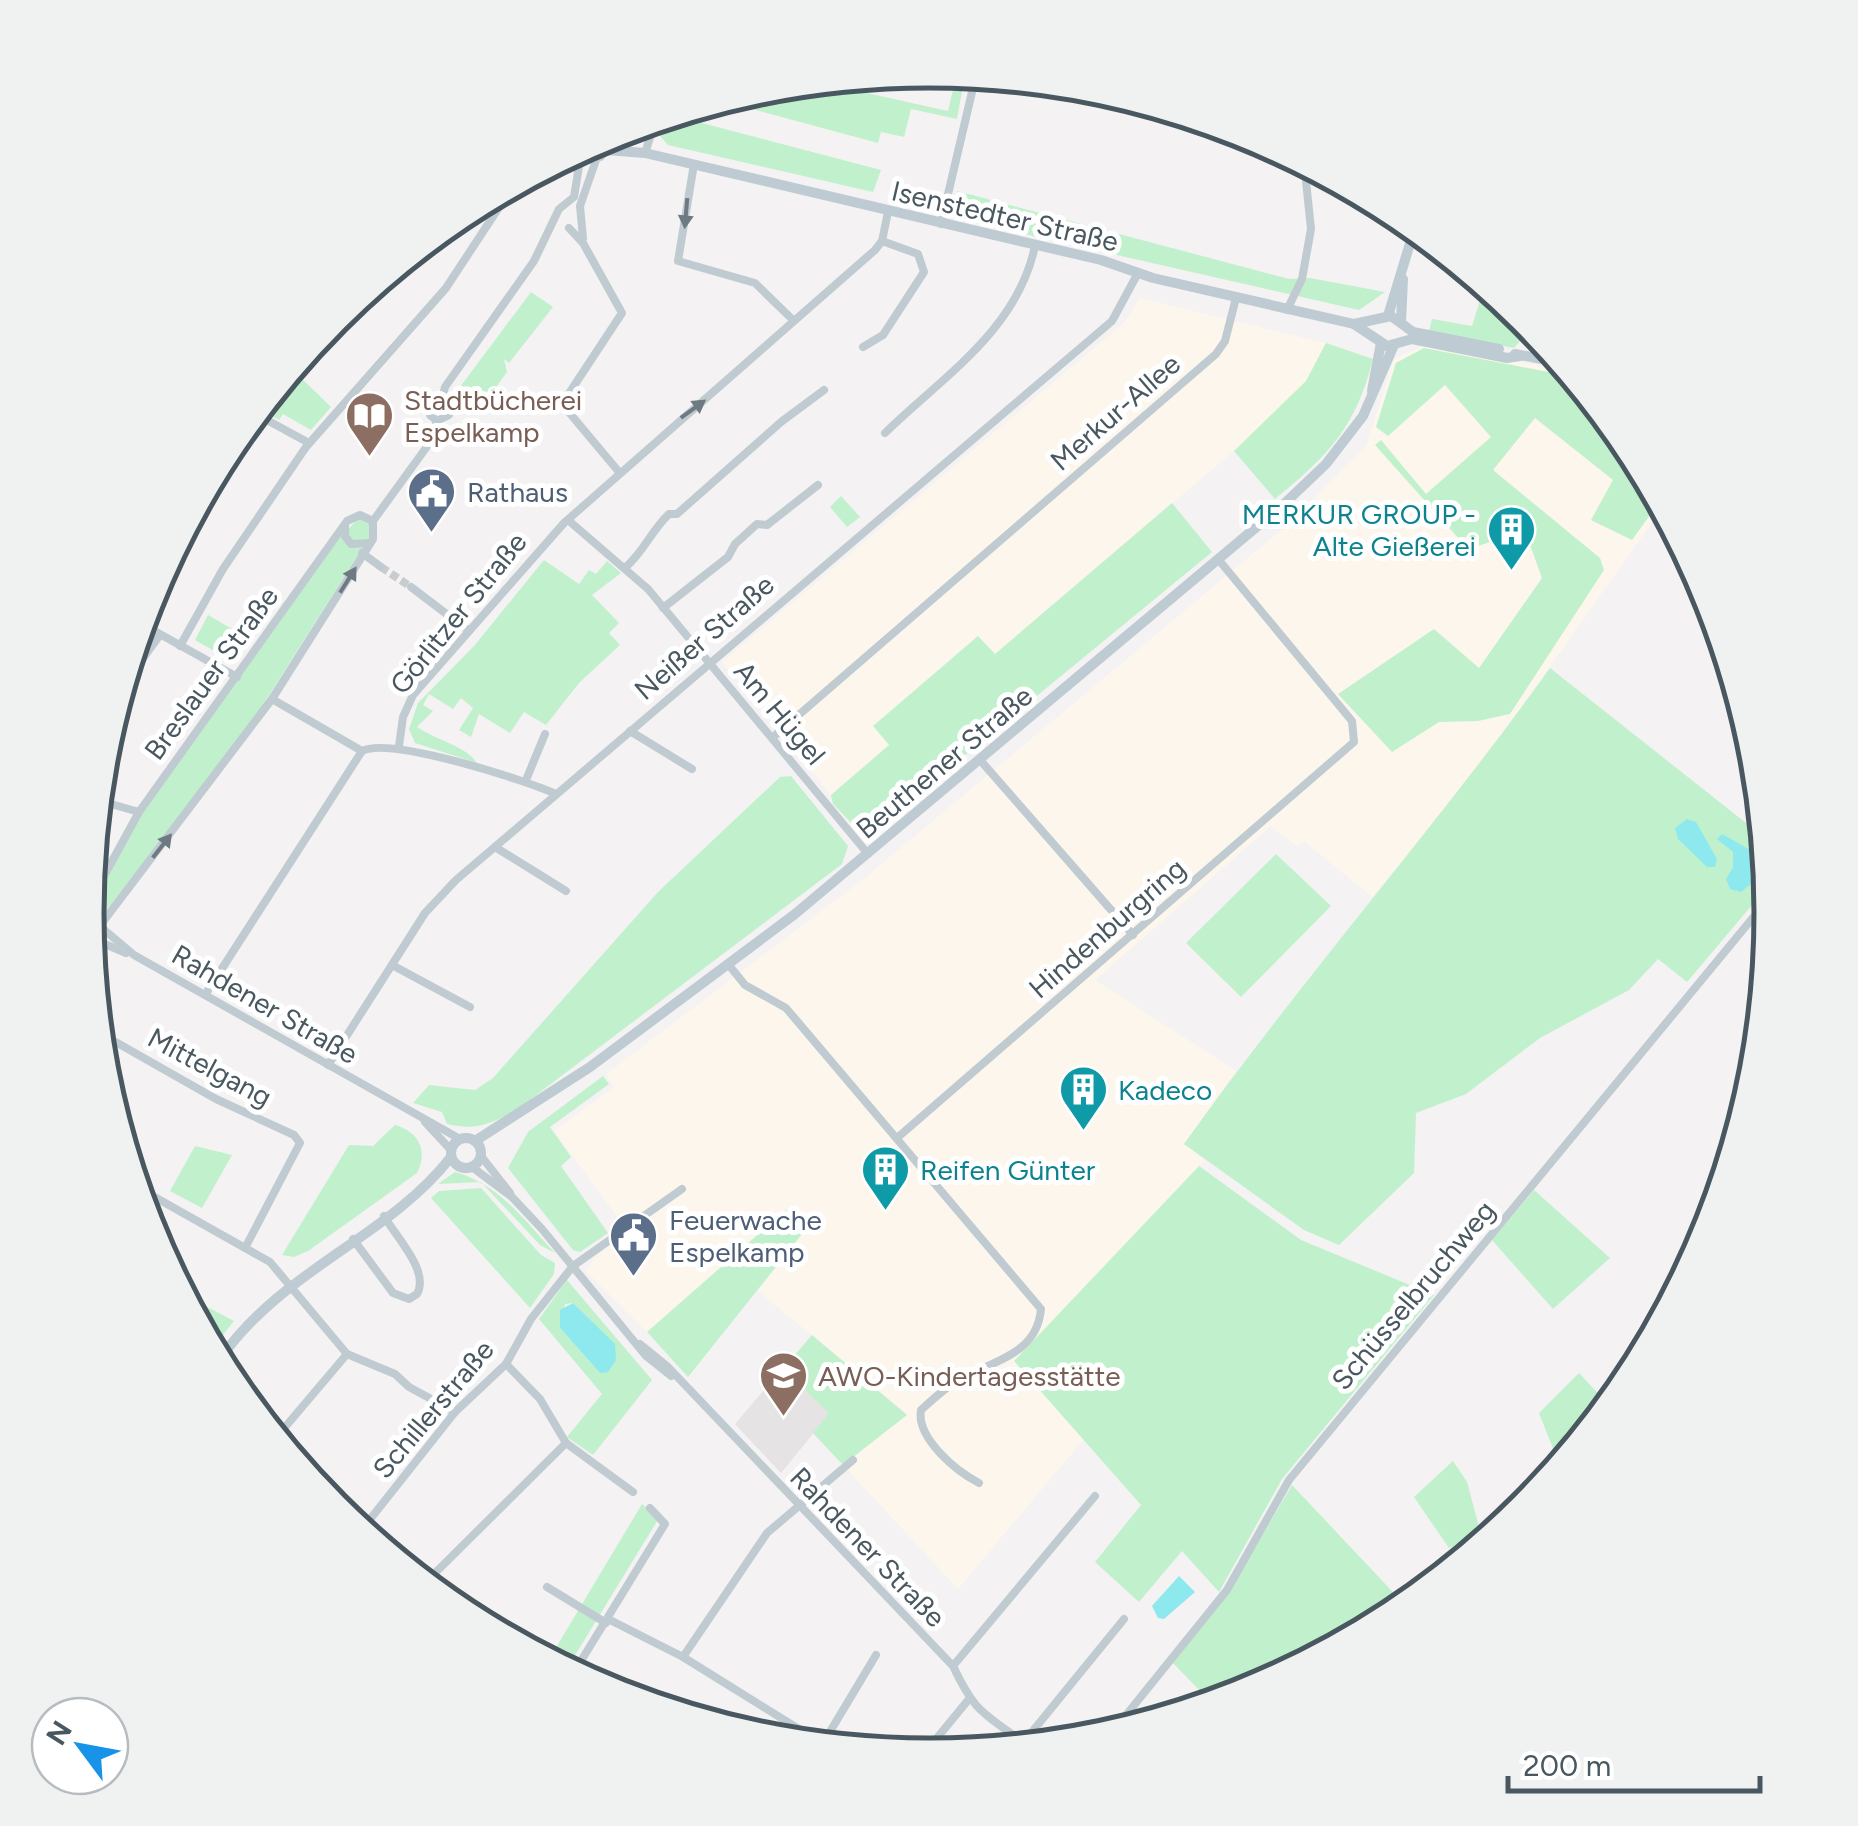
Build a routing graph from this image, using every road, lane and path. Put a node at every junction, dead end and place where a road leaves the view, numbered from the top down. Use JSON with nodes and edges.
{"nodes":[{"id":1,"x":973,"y":89,"type":"edge"},
{"id":2,"x":650,"y":136,"type":"edge"},
{"id":3,"x":627,"y":145,"type":"edge"},
{"id":4,"x":645,"y":153,"type":"junction"},
{"id":5,"x":605,"y":154,"type":"edge"},
{"id":6,"x":600,"y":156,"type":"edge"},
{"id":7,"x":694,"y":164,"type":"junction"},
{"id":8,"x":578,"y":166,"type":"edge"},
{"id":9,"x":1306,"y":179,"type":"edge"},
{"id":10,"x":567,"y":204,"type":"junction"},
{"id":11,"x":497,"y":210,"type":"edge"},
{"id":12,"x":579,"y":210,"type":"junction"},
{"id":13,"x":888,"y":212,"type":"junction"},
{"id":14,"x":557,"y":218,"type":"junction"},
{"id":15,"x":941,"y":224,"type":"junction"},
{"id":16,"x":571,"y":226,"type":"junction"},
{"id":17,"x":882,"y":241,"type":"junction"},
{"id":18,"x":1411,"y":243,"type":"edge"},
{"id":19,"x":1034,"y":246,"type":"junction"},
{"id":20,"x":534,"y":261,"type":"junction"},
{"id":21,"x":1138,"y":273,"type":"junction"},
{"id":22,"x":1402,"y":279,"type":"junction"},
{"id":23,"x":1236,"y":298,"type":"junction"},
{"id":24,"x":1286,"y":310,"type":"junction"},
{"id":25,"x":1383,"y":319,"type":"junction"},
{"id":26,"x":793,"y":320,"type":"junction"},
{"id":27,"x":1354,"y":324,"type":"junction"},
{"id":28,"x":1400,"y":333,"type":"junction"},
{"id":29,"x":1378,"y":338,"type":"junction"},
{"id":30,"x":863,"y":348,"type":"dead end"},
{"id":31,"x":1541,"y":359,"type":"edge"},
{"id":32,"x":824,"y":390,"type":"dead end"},
{"id":33,"x":442,"y":400,"type":"junction"},
{"id":34,"x":1372,"y":400,"type":"junction"},
{"id":35,"x":267,"y":420,"type":"edge"},
{"id":36,"x":437,"y":421,"type":"junction"},
{"id":37,"x":884,"y":433,"type":"dead end"},
{"id":38,"x":310,"y":443,"type":"junction"},
{"id":39,"x":619,"y":472,"type":"junction"},
{"id":40,"x":818,"y":484,"type":"dead end"},
{"id":41,"x":568,"y":520,"type":"junction"},
{"id":42,"x":347,"y":521,"type":"junction"},
{"id":43,"x":372,"y":521,"type":"junction"},
{"id":44,"x":373,"y":539,"type":"junction"},
{"id":45,"x":356,"y":546,"type":"junction"},
{"id":46,"x":364,"y":554,"type":"junction"},
{"id":47,"x":1218,"y":559,"type":"junction"},
{"id":48,"x":381,"y":566,"type":"tunnel mouth"},
{"id":49,"x":626,"y":567,"type":"junction"},
{"id":50,"x":410,"y":586,"type":"tunnel mouth"},
{"id":51,"x":663,"y":608,"type":"junction"},
{"id":52,"x":469,"y":630,"type":"junction"},
{"id":53,"x":153,"y":631,"type":"edge"},
{"id":54,"x":160,"y":635,"type":"junction"},
{"id":55,"x":180,"y":646,"type":"junction"},
{"id":56,"x":145,"y":656,"type":"edge"},
{"id":57,"x":708,"y":663,"type":"junction"},
{"id":58,"x":237,"y":677,"type":"junction"},
{"id":59,"x":272,"y":699,"type":"junction"},
{"id":60,"x":630,"y":730,"type":"junction"},
{"id":61,"x":545,"y":734,"type":"dead end"},
{"id":62,"x":772,"y":738,"type":"junction"},
{"id":63,"x":398,"y":746,"type":"junction"},
{"id":64,"x":362,"y":751,"type":"junction"},
{"id":65,"x":981,"y":760,"type":"junction"},
{"id":66,"x":692,"y":769,"type":"dead end"},
{"id":67,"x":526,"y":780,"type":"junction"},
{"id":68,"x":556,"y":794,"type":"junction"},
{"id":69,"x":111,"y":804,"type":"edge"},
{"id":70,"x":139,"y":812,"type":"junction"},
{"id":71,"x":496,"y":847,"type":"junction"},
{"id":72,"x":868,"y":854,"type":"junction"},
{"id":73,"x":104,"y":875,"type":"edge"},
{"id":74,"x":566,"y":891,"type":"dead end"},
{"id":75,"x":1754,"y":916,"type":"edge"},
{"id":76,"x":103,"y":923,"type":"edge"},
{"id":77,"x":103,"y":926,"type":"edge"},
{"id":78,"x":1133,"y":935,"type":"junction"},
{"id":79,"x":104,"y":945,"type":"edge"},
{"id":80,"x":134,"y":955,"type":"junction"},
{"id":81,"x":728,"y":964,"type":"junction"},
{"id":82,"x":392,"y":965,"type":"junction"},
{"id":83,"x":205,"y":996,"type":"junction"},
{"id":84,"x":470,"y":1008,"type":"dead end"},
{"id":85,"x":114,"y":1041,"type":"edge"},
{"id":86,"x":328,"y":1065,"type":"junction"},
{"id":87,"x":425,"y":1122,"type":"junction"},
{"id":88,"x":898,"y":1138,"type":"junction"},
{"id":89,"x":460,"y":1139,"type":"junction"},
{"id":90,"x":479,"y":1148,"type":"junction"},
{"id":91,"x":453,"y":1158,"type":"junction"},
{"id":92,"x":472,"y":1167,"type":"junction"},
{"id":93,"x":682,"y":1189,"type":"dead end"},
{"id":94,"x":154,"y":1197,"type":"edge"},
{"id":95,"x":512,"y":1197,"type":"junction"},
{"id":96,"x":384,"y":1216,"type":"junction"},
{"id":97,"x":353,"y":1239,"type":"junction"},
{"id":98,"x":246,"y":1248,"type":"junction"},
{"id":99,"x":573,"y":1266,"type":"junction"},
{"id":100,"x":290,"y":1283,"type":"junction"},
{"id":101,"x":229,"y":1349,"type":"edge"},
{"id":102,"x":348,"y":1354,"type":"junction"},
{"id":103,"x":506,"y":1364,"type":"junction"},
{"id":104,"x":454,"y":1412,"type":"junction"},
{"id":105,"x":284,"y":1428,"type":"edge"},
{"id":106,"x":566,"y":1444,"type":"junction"},
{"id":107,"x":854,"y":1460,"type":"dead end"},
{"id":108,"x":979,"y":1483,"type":"dead end"},
{"id":109,"x":633,"y":1492,"type":"dead end"},
{"id":110,"x":1095,"y":1496,"type":"dead end"},
{"id":111,"x":797,"y":1506,"type":"junction"},
{"id":112,"x":650,"y":1508,"type":"dead end"},
{"id":113,"x":370,"y":1520,"type":"edge"},
{"id":114,"x":434,"y":1574,"type":"edge"},
{"id":115,"x":548,"y":1587,"type":"dead end"},
{"id":116,"x":1124,"y":1619,"type":"dead end"},
{"id":117,"x":608,"y":1621,"type":"junction"},
{"id":118,"x":876,"y":1655,"type":"dead end"},
{"id":119,"x":683,"y":1657,"type":"junction"},
{"id":120,"x":582,"y":1661,"type":"edge"},
{"id":121,"x":953,"y":1666,"type":"junction"},
{"id":122,"x":968,"y":1699,"type":"junction"},
{"id":123,"x":1127,"y":1714,"type":"edge"},
{"id":124,"x":795,"y":1727,"type":"edge"},
{"id":125,"x":1035,"y":1731,"type":"edge"},
{"id":126,"x":829,"y":1732,"type":"edge"},
{"id":127,"x":1009,"y":1734,"type":"edge"},
{"id":128,"x":937,"y":1738,"type":"edge"}],
"edges":[{"from":1,"to":15,"type":"street"},
{"from":2,"to":4,"type":"street"},
{"from":3,"to":4,"type":"main road","name":"Isenstedter Straße"},
{"from":4,"to":5,"type":"main road","name":"Isenstedter Straße"},
{"from":4,"to":7,"type":"main road","name":"Isenstedter Straße"},
{"from":6,"to":12,"type":"street"},
{"from":7,"to":13,"type":"main road","name":"Isenstedter Straße"},
{"from":7,"to":26,"type":"street","one_way":true},
{"from":8,"to":10,"type":"street"},
{"from":9,"to":24,"type":"street"},
{"from":10,"to":12,"type":"street"},
{"from":10,"to":14,"type":"street"},
{"from":11,"to":38,"type":"street"},
{"from":12,"to":16,"type":"street"},
{"from":13,"to":15,"type":"main road","name":"Isenstedter Straße"},
{"from":13,"to":17,"type":"street"},
{"from":14,"to":16,"type":"street"},
{"from":14,"to":20,"type":"street"},
{"from":15,"to":19,"type":"main road","name":"Isenstedter Straße"},
{"from":16,"to":20,"type":"street"},
{"from":16,"to":39,"type":"street"},
{"from":17,"to":26,"type":"street","name":"Görlitzer Straße"},
{"from":17,"to":30,"type":"street"},
{"from":18,"to":22,"type":"main road","name":"Beuthener Straße"},
{"from":19,"to":21,"type":"main road","name":"Isenstedter Straße"},
{"from":19,"to":37,"type":"street"},
{"from":20,"to":33,"type":"street"},
{"from":21,"to":23,"type":"main road","name":"Isenstedter Straße"},
{"from":21,"to":57,"type":"street","name":"Neißer Straße"},
{"from":22,"to":25,"type":"main road","name":"Beuthener Straße"},
{"from":22,"to":28,"type":"main road","name":"Beuthener Straße"},
{"from":23,"to":24,"type":"main road","name":"Isenstedter Straße"},
{"from":23,"to":62,"type":"street","name":"Merkur-Allee"},
{"from":24,"to":27,"type":"main road","name":"Isenstedter Straße"},
{"from":25,"to":27,"type":"main road","name":"Isenstedter Straße"},
{"from":25,"to":28,"type":"main road"},
{"from":25,"to":29,"type":"main road","name":"Beuthener Straße"},
{"from":39,"to":26,"type":"street","name":"Görlitzer Straße","one_way":true},
{"from":27,"to":29,"type":"main road","name":"Isenstedter Straße"},
{"from":28,"to":29,"type":"main road","name":"Isenstedter Straße"},
{"from":28,"to":31,"type":"main road"},
{"from":28,"to":34,"type":"main road","name":"Beuthener Straße"},
{"from":29,"to":34,"type":"main road","name":"Beuthener Straße"},
{"from":32,"to":49,"type":"street"},
{"from":33,"to":36,"type":"street"},
{"from":33,"to":36,"type":"street"},
{"from":34,"to":47,"type":"main road","name":"Beuthener Straße"},
{"from":35,"to":38,"type":"street"},
{"from":36,"to":43,"type":"street"},
{"from":38,"to":55,"type":"street"},
{"from":39,"to":41,"type":"street","name":"Görlitzer Straße"},
{"from":40,"to":51,"type":"street"},
{"from":41,"to":49,"type":"street","name":"Am Hügel"},
{"from":41,"to":52,"type":"street","name":"Görlitzer Straße"},
{"from":42,"to":43,"type":"street"},
{"from":42,"to":45,"type":"street"},
{"from":42,"to":58,"type":"street","name":"Breslauer Straße"},
{"from":43,"to":44,"type":"street"},
{"from":44,"to":45,"type":"street"},
{"from":44,"to":46,"type":"street"},
{"from":45,"to":46,"type":"street"},
{"from":46,"to":48,"type":"street"},
{"from":59,"to":46,"type":"street","one_way":true},
{"from":47,"to":65,"type":"main road","name":"Beuthener Straße"},
{"from":47,"to":78,"type":"street","name":"Hindenburgring"},
{"from":49,"to":51,"type":"street","name":"Am Hügel"},
{"from":50,"to":52,"type":"street"},
{"from":51,"to":57,"type":"street","name":"Am Hügel"},
{"from":52,"to":63,"type":"street","name":"Görlitzer Straße"},
{"from":53,"to":54,"type":"street"},
{"from":54,"to":55,"type":"street"},
{"from":54,"to":56,"type":"street"},
{"from":55,"to":58,"type":"street"},
{"from":57,"to":60,"type":"street","name":"Neißer Straße"},
{"from":57,"to":62,"type":"street","name":"Am Hügel"},
{"from":58,"to":70,"type":"street","name":"Breslauer Straße"},
{"from":59,"to":64,"type":"street"},
{"from":76,"to":59,"type":"street","one_way":true},
{"from":60,"to":66,"type":"street"},
{"from":60,"to":68,"type":"street","name":"Neißer Straße"},
{"from":61,"to":67,"type":"street"},
{"from":62,"to":72,"type":"street","name":"Am Hügel"},
{"from":63,"to":64,"type":"street"},
{"from":63,"to":67,"type":"street"},
{"from":64,"to":83,"type":"street"},
{"from":65,"to":72,"type":"main road","name":"Beuthener Straße"},
{"from":65,"to":78,"type":"street"},
{"from":67,"to":68,"type":"street"},
{"from":68,"to":71,"type":"street","name":"Neißer Straße"},
{"from":69,"to":70,"type":"street"},
{"from":70,"to":73,"type":"street","name":"Breslauer Straße"},
{"from":71,"to":74,"type":"street"},
{"from":71,"to":82,"type":"street","name":"Neißer Straße"},
{"from":72,"to":81,"type":"main road","name":"Beuthener Straße"},
{"from":75,"to":123,"type":"street","name":"Schüsselbruchweg"},
{"from":77,"to":80,"type":"street","name":"Rahdener Straße"},
{"from":78,"to":88,"type":"street","name":"Hindenburgring"},
{"from":79,"to":80,"type":"street","name":"Rahdener Straße"},
{"from":80,"to":83,"type":"street","name":"Rahdener Straße"},
{"from":81,"to":88,"type":"street"},
{"from":81,"to":90,"type":"main road","name":"Beuthener Straße"},
{"from":82,"to":84,"type":"street"},
{"from":82,"to":86,"type":"street","name":"Neißer Straße"},
{"from":83,"to":86,"type":"street","name":"Rahdener Straße"},
{"from":85,"to":98,"type":"street","name":"Mittelgang"},
{"from":86,"to":87,"type":"street","name":"Rahdener Straße"},
{"from":87,"to":89,"type":"street","name":"Rahdener Straße"},
{"from":87,"to":91,"type":"street","name":"Rahdener Straße"},
{"from":88,"to":108,"type":"street"},
{"from":89,"to":90,"type":"main road"},
{"from":89,"to":91,"type":"main road"},
{"from":90,"to":92,"type":"main road","name":"Beuthener Straße"},
{"from":90,"to":95,"type":"street","name":"Rahdener Straße"},
{"from":91,"to":92,"type":"main road"},
{"from":91,"to":96,"type":"main road"},
{"from":92,"to":95,"type":"street","name":"Rahdener Straße"},
{"from":93,"to":99,"type":"street","name":"Schillerstraße"},
{"from":94,"to":98,"type":"street"},
{"from":95,"to":99,"type":"street","name":"Rahdener Straße"},
{"from":96,"to":97,"type":"main road"},
{"from":96,"to":97,"type":"street"},
{"from":97,"to":100,"type":"main road"},
{"from":98,"to":100,"type":"street"},
{"from":99,"to":103,"type":"street","name":"Schillerstraße"},
{"from":99,"to":111,"type":"street","name":"Rahdener Straße"},
{"from":100,"to":101,"type":"main road"},
{"from":100,"to":102,"type":"street"},
{"from":102,"to":104,"type":"street"},
{"from":102,"to":105,"type":"street"},
{"from":103,"to":104,"type":"street","name":"Schillerstraße"},
{"from":103,"to":106,"type":"street"},
{"from":104,"to":113,"type":"street","name":"Schillerstraße"},
{"from":106,"to":109,"type":"street"},
{"from":106,"to":114,"type":"street"},
{"from":107,"to":111,"type":"street"},
{"from":110,"to":121,"type":"street"},
{"from":111,"to":119,"type":"street"},
{"from":111,"to":121,"type":"street","name":"Rahdener Straße"},
{"from":112,"to":117,"type":"street"},
{"from":115,"to":117,"type":"street"},
{"from":116,"to":125,"type":"street"},
{"from":117,"to":119,"type":"street"},
{"from":117,"to":120,"type":"street"},
{"from":118,"to":126,"type":"street"},
{"from":119,"to":124,"type":"street"},
{"from":121,"to":122,"type":"street","name":"Rahdener Straße"},
{"from":122,"to":127,"type":"street","name":"Rahdener Straße"},
{"from":122,"to":128,"type":"street"}]}
